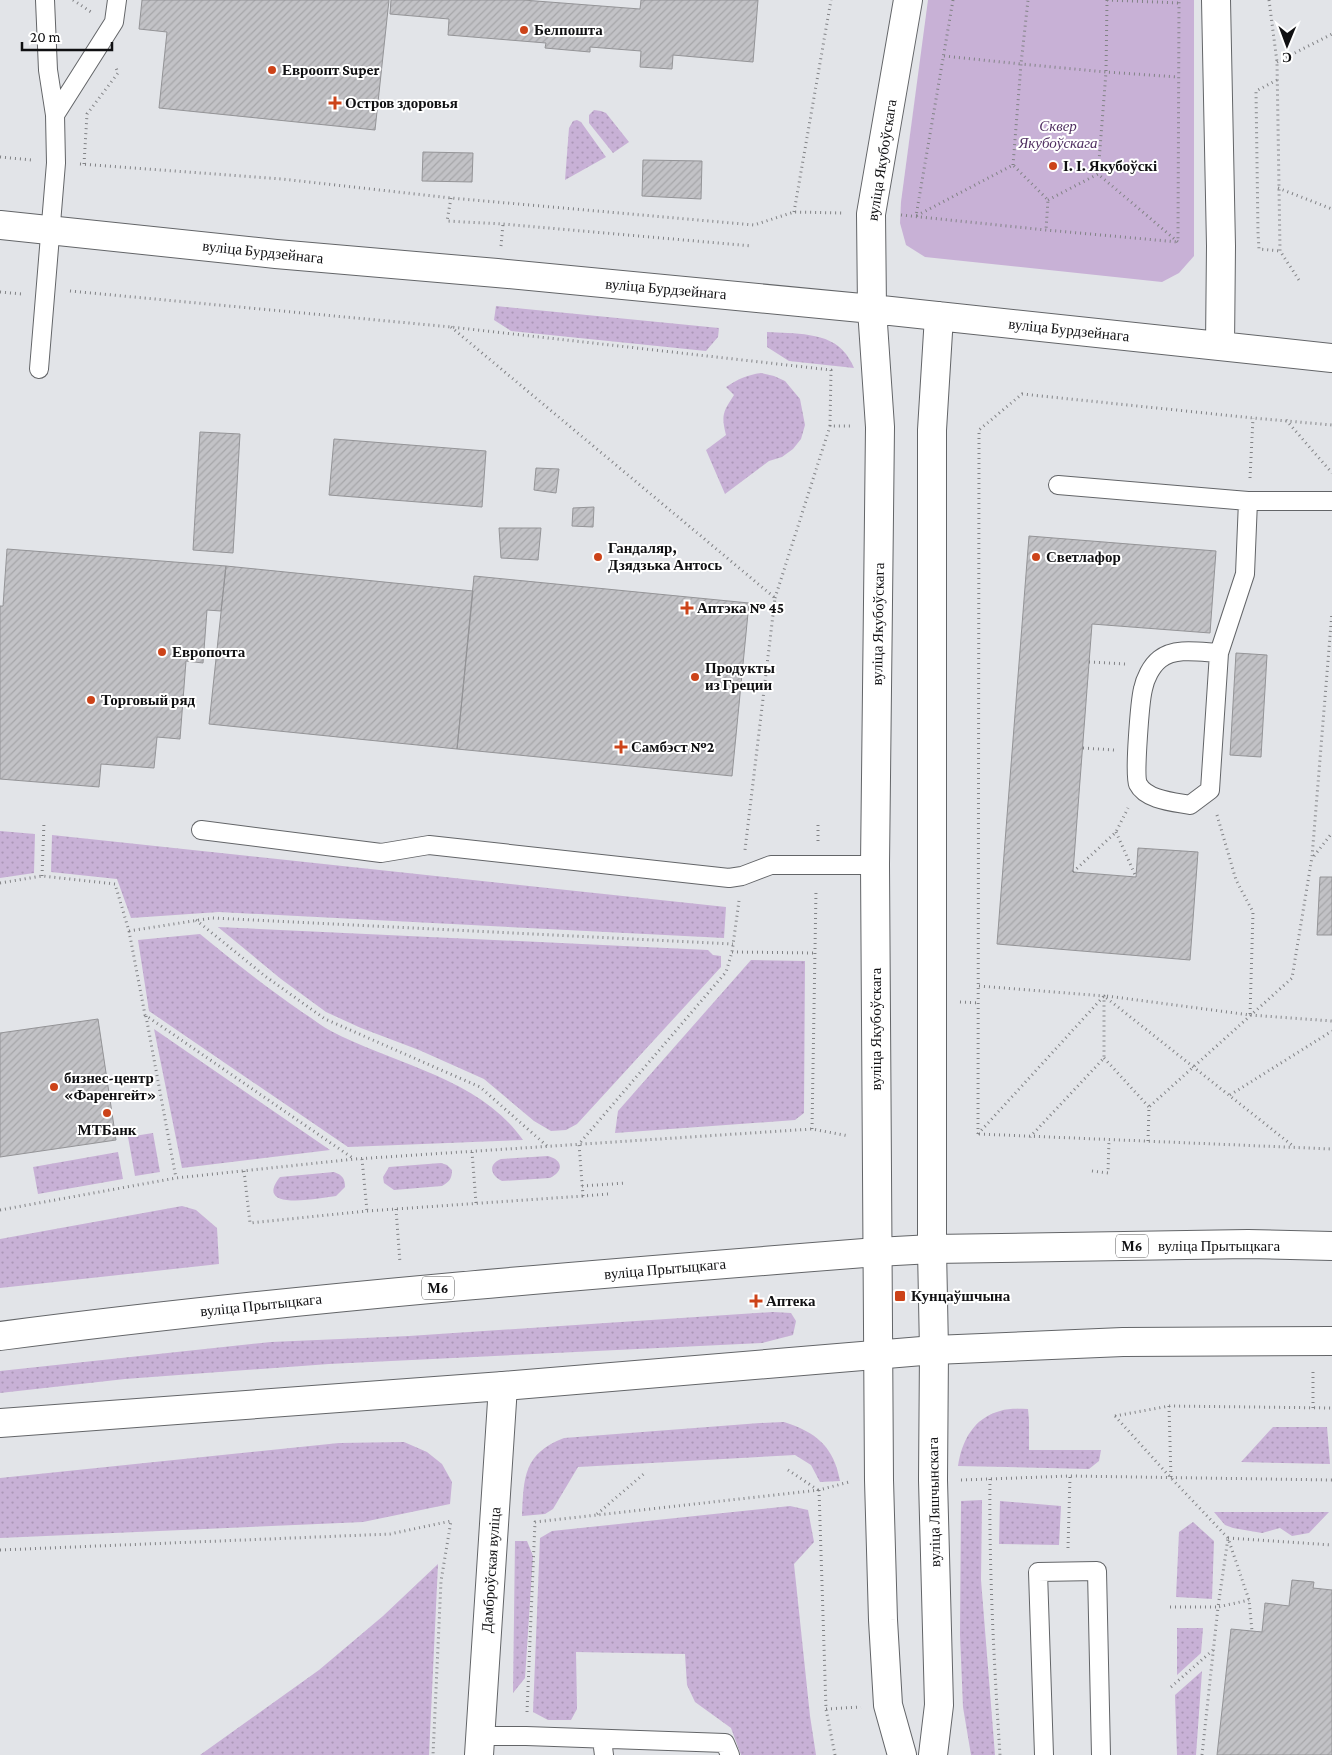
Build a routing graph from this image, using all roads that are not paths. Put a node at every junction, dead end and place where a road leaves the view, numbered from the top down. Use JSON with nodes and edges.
{"nodes":[{"id":1,"x":45,"y":0,"type":"edge"},
{"id":2,"x":117,"y":0,"type":"edge"},
{"id":3,"x":908,"y":0,"type":"edge"},
{"id":4,"x":1216,"y":0,"type":"edge"},
{"id":5,"x":54,"y":115,"type":"junction"},
{"id":6,"x":0,"y":225,"type":"edge"},
{"id":7,"x":50,"y":230,"type":"junction"},
{"id":8,"x":872,"y":309,"type":"junction"},
{"id":9,"x":938,"y":316,"type":"junction"},
{"id":10,"x":1220,"y":346,"type":"junction"},
{"id":11,"x":1332,"y":358,"type":"edge"},
{"id":12,"x":38,"y":369,"type":"dead end"},
{"id":13,"x":1058,"y":485,"type":"dead end"},
{"id":14,"x":1248,"y":501,"type":"junction"},
{"id":15,"x":1332,"y":502,"type":"edge"},
{"id":16,"x":1219,"y":653,"type":"junction"},
{"id":17,"x":201,"y":830,"type":"dead end"},
{"id":18,"x":875,"y":865,"type":"junction"},
{"id":19,"x":1332,"y":1246,"type":"edge"},
{"id":20,"x":932,"y":1249,"type":"junction"},
{"id":21,"x":877,"y":1252,"type":"junction"},
{"id":22,"x":0,"y":1336,"type":"edge"},
{"id":23,"x":1322,"y":1341,"type":"edge"},
{"id":24,"x":934,"y":1350,"type":"junction"},
{"id":25,"x":878,"y":1353,"type":"junction"},
{"id":26,"x":503,"y":1386,"type":"junction"},
{"id":27,"x":0,"y":1423,"type":"edge"},
{"id":28,"x":480,"y":1746,"type":"edge"},
{"id":29,"x":649,"y":1748,"type":"edge"},
{"id":30,"x":689,"y":1749,"type":"edge"},
{"id":31,"x":605,"y":1750,"type":"edge"},
{"id":32,"x":730,"y":1755,"type":"edge"},
{"id":33,"x":902,"y":1755,"type":"edge"},
{"id":34,"x":933,"y":1755,"type":"edge"},
{"id":35,"x":1044,"y":1755,"type":"edge"},
{"id":36,"x":1101,"y":1755,"type":"edge"}],
"edges":[{"from":1,"to":5,"type":"lane"},
{"from":2,"to":5,"type":"lane"},
{"from":3,"to":8,"type":"main road","name":"вуліца Якубоўскага"},
{"from":4,"to":10,"type":"main road"},
{"from":5,"to":7,"type":"lane"},
{"from":6,"to":7,"type":"main road","name":"вуліца Бурдзейнага"},
{"from":7,"to":8,"type":"main road","name":"вуліца Бурдзейнага"},
{"from":7,"to":12,"type":"lane"},
{"from":8,"to":9,"type":"main road","name":"вуліца Бурдзейнага"},
{"from":8,"to":18,"type":"main road","name":"вуліца Якубоўскага"},
{"from":9,"to":10,"type":"main road","name":"вуліца Бурдзейнага"},
{"from":9,"to":20,"type":"main road"},
{"from":10,"to":11,"type":"main road","name":"вуліца Бурдзейнага"},
{"from":13,"to":14,"type":"lane"},
{"from":14,"to":15,"type":"lane"},
{"from":14,"to":16,"type":"lane"},
{"from":16,"to":16,"type":"lane"},
{"from":17,"to":18,"type":"lane"},
{"from":18,"to":21,"type":"main road","name":"вуліца Якубоўскага"},
{"from":19,"to":20,"type":"main road","name":"вуліца Прытыцкага","number":"М6"},
{"from":20,"to":21,"type":"main road","name":"вуліца Прытыцкага","number":"М6"},
{"from":20,"to":24,"type":"main road","name":"вуліца Ляшчынскага"},
{"from":21,"to":22,"type":"main road","name":"вуліца Прытыцкага","number":"М6"},
{"from":21,"to":25,"type":"main road"},
{"from":23,"to":24,"type":"main road"},
{"from":24,"to":25,"type":"main road"},
{"from":24,"to":34,"type":"main road","name":"вуліца Ляшчынскага"},
{"from":25,"to":26,"type":"main road"},
{"from":25,"to":33,"type":"main road"},
{"from":26,"to":27,"type":"main road"},
{"from":26,"to":28,"type":"main road","name":"Дамброўская вуліца"},
{"from":28,"to":31,"type":"lane"},
{"from":29,"to":30,"type":"lane"},
{"from":29,"to":31,"type":"lane"},
{"from":30,"to":32,"type":"lane"},
{"from":35,"to":36,"type":"lane"}]}
